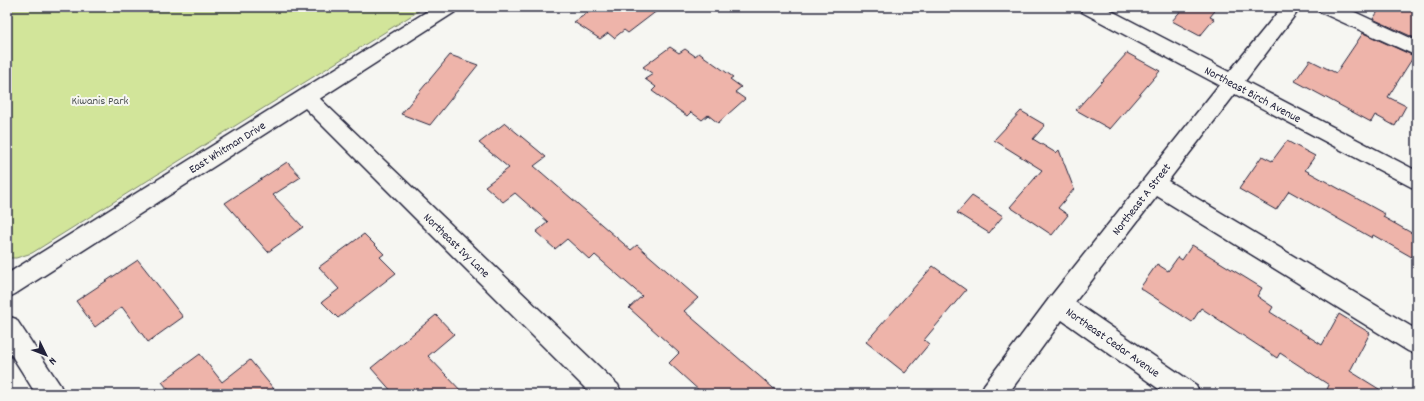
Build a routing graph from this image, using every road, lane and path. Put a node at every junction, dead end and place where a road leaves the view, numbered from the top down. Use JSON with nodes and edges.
{"nodes":[{"id":1,"x":448,"y":7,"type":"edge"},
{"id":2,"x":1089,"y":7,"type":"edge"},
{"id":3,"x":1292,"y":7,"type":"edge"},
{"id":4,"x":1327,"y":7,"type":"edge"},
{"id":5,"x":1417,"y":49,"type":"edge"},
{"id":6,"x":1233,"y":82,"type":"junction"},
{"id":7,"x":306,"y":97,"type":"junction"},
{"id":8,"x":1417,"y":182,"type":"edge"},
{"id":9,"x":1154,"y":183,"type":"junction"},
{"id":10,"x":7,"y":287,"type":"edge"},
{"id":11,"x":1059,"y":304,"type":"junction"},
{"id":12,"x":7,"y":327,"type":"edge"},
{"id":13,"x":1417,"y":343,"type":"edge"},
{"id":14,"x":51,"y":394,"type":"edge"},
{"id":15,"x":609,"y":394,"type":"edge"},
{"id":16,"x":993,"y":394,"type":"edge"},
{"id":17,"x":1187,"y":394,"type":"edge"}],
"edges":[{"from":1,"to":7,"type":"street","name":"East Whitman Drive"},
{"from":2,"to":6,"type":"street","name":"Northeast Birch Avenue"},
{"from":3,"to":6,"type":"street","name":"Northeast A Street"},
{"from":4,"to":5,"type":"street"},
{"from":6,"to":8,"type":"street","name":"Northeast Birch Avenue"},
{"from":6,"to":9,"type":"street","name":"Northeast A Street"},
{"from":7,"to":10,"type":"street","name":"East Whitman Drive"},
{"from":7,"to":15,"type":"street","name":"Northeast Ivy Lane"},
{"from":9,"to":11,"type":"street","name":"Northeast A Street"},
{"from":9,"to":13,"type":"street"},
{"from":11,"to":16,"type":"street","name":"Northeast A Street"},
{"from":11,"to":17,"type":"street","name":"Northeast Cedar Avenue"},
{"from":12,"to":14,"type":"street"}]}
